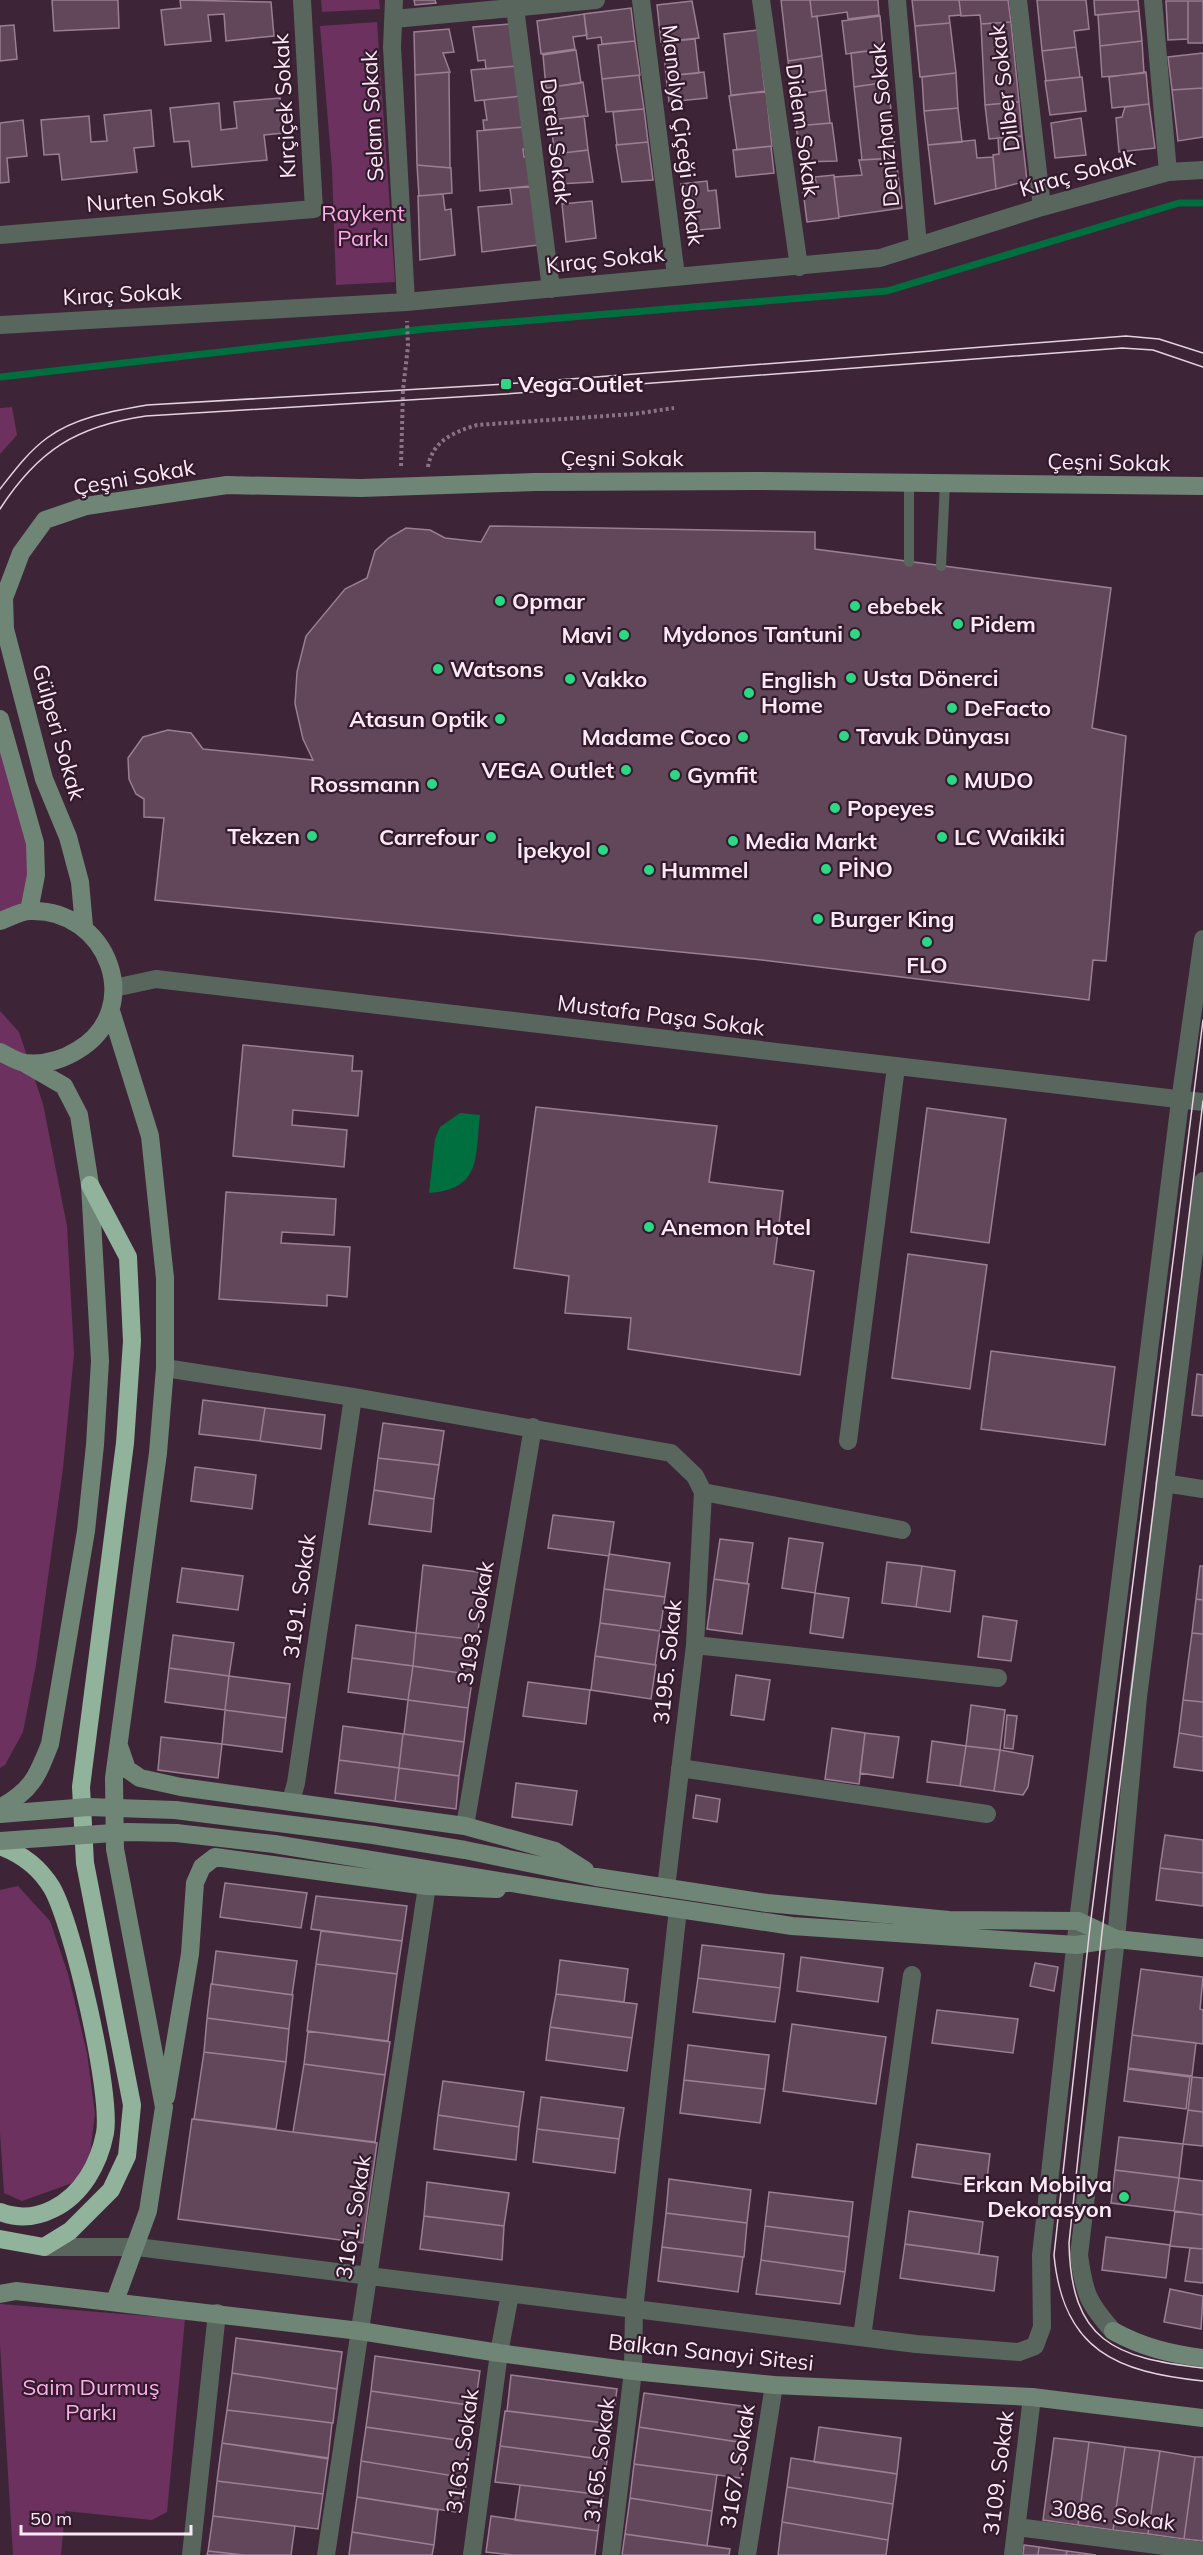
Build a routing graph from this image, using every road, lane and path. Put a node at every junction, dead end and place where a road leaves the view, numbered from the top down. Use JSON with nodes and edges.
{"nodes":[{"id":1,"x":302,"y":0,"type":"edge"},
{"id":2,"x":394,"y":0,"type":"edge"},
{"id":3,"x":596,"y":0,"type":"edge"},
{"id":4,"x":641,"y":0,"type":"edge"},
{"id":5,"x":761,"y":0,"type":"edge"},
{"id":6,"x":897,"y":0,"type":"edge"},
{"id":7,"x":1018,"y":0,"type":"edge"},
{"id":8,"x":1152,"y":0,"type":"edge"},
{"id":9,"x":514,"y":5,"type":"edge"},
{"id":10,"x":394,"y":19,"type":"junction"},
{"id":11,"x":1203,"y":170,"type":"edge"},
{"id":12,"x":1168,"y":172,"type":"junction"},
{"id":13,"x":1042,"y":207,"type":"junction"},
{"id":14,"x":314,"y":209,"type":"joint"},
{"id":15,"x":0,"y":235,"type":"edge"},
{"id":16,"x":918,"y":246,"type":"junction"},
{"id":17,"x":799,"y":267,"type":"junction"},
{"id":18,"x":676,"y":276,"type":"junction"},
{"id":19,"x":551,"y":289,"type":"junction"},
{"id":20,"x":406,"y":302,"type":"junction"},
{"id":21,"x":407,"y":323,"type":"dead end"},
{"id":22,"x":0,"y":325,"type":"edge"},
{"id":23,"x":675,"y":408,"type":"dead end"},
{"id":24,"x":909,"y":482,"type":"junction"},
{"id":25,"x":945,"y":483,"type":"junction"},
{"id":26,"x":400,"y":485,"type":"junction"},
{"id":27,"x":426,"y":485,"type":"junction"},
{"id":28,"x":1203,"y":486,"type":"edge"},
{"id":29,"x":45,"y":520,"type":"joint"},
{"id":30,"x":909,"y":562,"type":"dead end"},
{"id":31,"x":941,"y":566,"type":"dead end"},
{"id":32,"x":3,"y":634,"type":"edge"},
{"id":33,"x":0,"y":719,"type":"edge"},
{"id":34,"x":28,"y":911,"type":"junction"},
{"id":35,"x":0,"y":921,"type":"edge"},
{"id":36,"x":84,"y":926,"type":"junction"},
{"id":37,"x":1203,"y":939,"type":"edge"},
{"id":38,"x":114,"y":988,"type":"junction"},
{"id":39,"x":111,"y":1011,"type":"junction"},
{"id":40,"x":0,"y":1052,"type":"edge"},
{"id":41,"x":24,"y":1063,"type":"junction"},
{"id":42,"x":896,"y":1067,"type":"junction"},
{"id":43,"x":1180,"y":1101,"type":"junction"},
{"id":44,"x":1203,"y":1102,"type":"edge"},
{"id":45,"x":1203,"y":1181,"type":"edge"},
{"id":46,"x":90,"y":1185,"type":"junction"},
{"id":47,"x":165,"y":1368,"type":"junction"},
{"id":48,"x":353,"y":1397,"type":"junction"},
{"id":49,"x":533,"y":1427,"type":"junction"},
{"id":50,"x":848,"y":1441,"type":"dead end"},
{"id":51,"x":1164,"y":1483,"type":"junction"},
{"id":52,"x":1203,"y":1489,"type":"edge"},
{"id":53,"x":703,"y":1492,"type":"junction"},
{"id":54,"x":903,"y":1530,"type":"dead end"},
{"id":55,"x":695,"y":1645,"type":"junction"},
{"id":56,"x":998,"y":1678,"type":"dead end"},
{"id":57,"x":117,"y":1742,"type":"junction"},
{"id":58,"x":680,"y":1768,"type":"junction"},
{"id":59,"x":291,"y":1801,"type":"junction"},
{"id":60,"x":0,"y":1808,"type":"edge"},
{"id":61,"x":0,"y":1814,"type":"edge"},
{"id":62,"x":987,"y":1814,"type":"dead end"},
{"id":63,"x":465,"y":1826,"type":"junction"},
{"id":64,"x":0,"y":1841,"type":"edge"},
{"id":65,"x":0,"y":1846,"type":"edge"},
{"id":66,"x":597,"y":1877,"type":"junction"},
{"id":67,"x":427,"y":1886,"type":"junction"},
{"id":68,"x":666,"y":1888,"type":"junction"},
{"id":69,"x":560,"y":1891,"type":"junction"},
{"id":70,"x":678,"y":1909,"type":"junction"},
{"id":71,"x":1078,"y":1921,"type":"junction"},
{"id":72,"x":1116,"y":1939,"type":"junction"},
{"id":73,"x":1076,"y":1945,"type":"junction"},
{"id":74,"x":1203,"y":1948,"type":"edge"},
{"id":75,"x":912,"y":1976,"type":"dead end"},
{"id":76,"x":164,"y":2107,"type":"junction"},
{"id":77,"x":0,"y":2212,"type":"edge"},
{"id":78,"x":0,"y":2239,"type":"edge"},
{"id":79,"x":44,"y":2247,"type":"junction"},
{"id":80,"x":136,"y":2247,"type":"junction"},
{"id":81,"x":369,"y":2275,"type":"junction"},
{"id":82,"x":0,"y":2294,"type":"edge"},
{"id":83,"x":510,"y":2294,"type":"junction"},
{"id":84,"x":115,"y":2301,"type":"junction"},
{"id":85,"x":634,"y":2310,"type":"junction"},
{"id":86,"x":217,"y":2313,"type":"junction"},
{"id":87,"x":360,"y":2331,"type":"junction"},
{"id":88,"x":861,"y":2337,"type":"junction"},
{"id":89,"x":499,"y":2354,"type":"junction"},
{"id":90,"x":1203,"y":2358,"type":"edge"},
{"id":91,"x":633,"y":2371,"type":"junction"},
{"id":92,"x":774,"y":2385,"type":"junction"},
{"id":93,"x":1032,"y":2397,"type":"junction"},
{"id":94,"x":1203,"y":2418,"type":"edge"},
{"id":95,"x":1017,"y":2527,"type":"junction"},
{"id":96,"x":1203,"y":2551,"type":"edge"},
{"id":97,"x":191,"y":2555,"type":"edge"},
{"id":98,"x":326,"y":2555,"type":"edge"},
{"id":99,"x":472,"y":2555,"type":"edge"},
{"id":100,"x":611,"y":2555,"type":"edge"},
{"id":101,"x":747,"y":2555,"type":"edge"},
{"id":102,"x":1013,"y":2555,"type":"edge"}],
"edges":[{"from":1,"to":14,"type":"street","name":"Kırçiçek Sokak"},
{"from":2,"to":10,"type":"street","name":"Selam Sokak"},
{"from":3,"to":9,"type":"street"},
{"from":4,"to":18,"type":"street","name":"Manolya Çiçeği Sokak"},
{"from":5,"to":17,"type":"street","name":"Didem Sokak"},
{"from":6,"to":16,"type":"street","name":"Denizhan Sokak"},
{"from":7,"to":13,"type":"street","name":"Dilber Sokak"},
{"from":8,"to":12,"type":"street"},
{"from":9,"to":10,"type":"street"},
{"from":9,"to":19,"type":"street","name":"Dereli Sokak"},
{"from":10,"to":20,"type":"street","name":"Selam Sokak"},
{"from":11,"to":12,"type":"street","name":"Kıraç Sokak"},
{"from":12,"to":13,"type":"street","name":"Kıraç Sokak"},
{"from":13,"to":16,"type":"street","name":"Kıraç Sokak"},
{"from":14,"to":15,"type":"street","name":"Nurten Sokak"},
{"from":16,"to":17,"type":"street","name":"Kıraç Sokak"},
{"from":17,"to":18,"type":"street","name":"Kıraç Sokak"},
{"from":18,"to":19,"type":"street","name":"Kıraç Sokak"},
{"from":19,"to":20,"type":"street","name":"Kıraç Sokak"},
{"from":20,"to":22,"type":"street","name":"Kıraç Sokak"},
{"from":21,"to":26,"type":"path"},
{"from":23,"to":27,"type":"path"},
{"from":24,"to":25,"type":"street","name":"Çeşni Sokak"},
{"from":24,"to":27,"type":"street","name":"Çeşni Sokak"},
{"from":24,"to":30,"type":"lane"},
{"from":25,"to":28,"type":"street","name":"Çeşni Sokak"},
{"from":25,"to":31,"type":"lane"},
{"from":26,"to":27,"type":"street","name":"Çeşni Sokak"},
{"from":26,"to":29,"type":"street","name":"Çeşni Sokak"},
{"from":29,"to":32,"type":"street","name":"Gülperi Sokak"},
{"from":32,"to":36,"type":"street","name":"Gülperi Sokak"},
{"from":33,"to":34,"type":"street"},
{"from":34,"to":35,"type":"street"},
{"from":34,"to":36,"type":"street"},
{"from":36,"to":38,"type":"street"},
{"from":37,"to":43,"type":"street"},
{"from":38,"to":39,"type":"street"},
{"from":38,"to":42,"type":"street","name":"Mustafa Paşa Sokak"},
{"from":39,"to":41,"type":"street"},
{"from":39,"to":47,"type":"street"},
{"from":40,"to":41,"type":"street"},
{"from":41,"to":46,"type":"street"},
{"from":42,"to":43,"type":"street","name":"Mustafa Paşa Sokak"},
{"from":42,"to":50,"type":"street"},
{"from":43,"to":44,"type":"street","name":"Mustafa Paşa Sokak"},
{"from":43,"to":71,"type":"street"},
{"from":45,"to":51,"type":"street"},
{"from":46,"to":60,"type":"street"},
{"from":46,"to":79,"type":"highway"},
{"from":47,"to":48,"type":"street"},
{"from":47,"to":57,"type":"street"},
{"from":48,"to":49,"type":"street"},
{"from":48,"to":59,"type":"street","name":"3191. Sokak"},
{"from":49,"to":53,"type":"street"},
{"from":49,"to":63,"type":"street","name":"3193. Sokak"},
{"from":51,"to":52,"type":"street"},
{"from":51,"to":72,"type":"street"},
{"from":53,"to":54,"type":"street"},
{"from":53,"to":55,"type":"street","name":"3195. Sokak"},
{"from":55,"to":56,"type":"street"},
{"from":55,"to":58,"type":"street","name":"3195. Sokak"},
{"from":57,"to":59,"type":"street"},
{"from":57,"to":76,"type":"street"},
{"from":58,"to":62,"type":"street"},
{"from":58,"to":68,"type":"street","name":"3195. Sokak"},
{"from":59,"to":63,"type":"street"},
{"from":61,"to":66,"type":"street","bridge":true},
{"from":63,"to":66,"type":"street"},
{"from":64,"to":69,"type":"street","bridge":true},
{"from":65,"to":77,"type":"highway"},
{"from":66,"to":68,"type":"street"},
{"from":67,"to":69,"type":"street"},
{"from":67,"to":76,"type":"street"},
{"from":67,"to":81,"type":"street","name":"3161. Sokak"},
{"from":68,"to":71,"type":"street"},
{"from":69,"to":70,"type":"street"},
{"from":70,"to":73,"type":"street"},
{"from":70,"to":85,"type":"street","name":"3165. Sokak"},
{"from":71,"to":72,"type":"street"},
{"from":71,"to":73,"type":"street"},
{"from":72,"to":73,"type":"street"},
{"from":72,"to":74,"type":"street"},
{"from":72,"to":90,"type":"street"},
{"from":73,"to":88,"type":"street"},
{"from":75,"to":88,"type":"street"},
{"from":76,"to":80,"type":"street"},
{"from":78,"to":79,"type":"highway"},
{"from":79,"to":80,"type":"street"},
{"from":80,"to":81,"type":"street"},
{"from":80,"to":84,"type":"street"},
{"from":81,"to":83,"type":"street"},
{"from":81,"to":87,"type":"street","name":"3161. Sokak"},
{"from":82,"to":84,"type":"street","name":"Balkan Sanayi Sitesi"},
{"from":83,"to":85,"type":"street"},
{"from":83,"to":89,"type":"street","name":"3163. Sokak"},
{"from":84,"to":86,"type":"street","name":"Balkan Sanayi Sitesi"},
{"from":85,"to":88,"type":"street"},
{"from":85,"to":91,"type":"street","name":"3165. Sokak"},
{"from":86,"to":87,"type":"street","name":"Balkan Sanayi Sitesi"},
{"from":86,"to":97,"type":"street"},
{"from":87,"to":89,"type":"street","name":"Balkan Sanayi Sitesi"},
{"from":87,"to":98,"type":"street","name":"3161. Sokak"},
{"from":89,"to":91,"type":"street","name":"Balkan Sanayi Sitesi"},
{"from":89,"to":99,"type":"street","name":"3163. Sokak"},
{"from":91,"to":92,"type":"street","name":"Balkan Sanayi Sitesi"},
{"from":91,"to":100,"type":"street","name":"3165. Sokak"},
{"from":92,"to":93,"type":"street","name":"Balkan Sanayi Sitesi"},
{"from":92,"to":101,"type":"street","name":"3167. Sokak"},
{"from":93,"to":94,"type":"street","name":"Balkan Sanayi Sitesi"},
{"from":93,"to":95,"type":"street","name":"3109. Sokak"},
{"from":95,"to":96,"type":"street","name":"3086. Sokak"},
{"from":95,"to":102,"type":"street","name":"3109. Sokak"}]}
